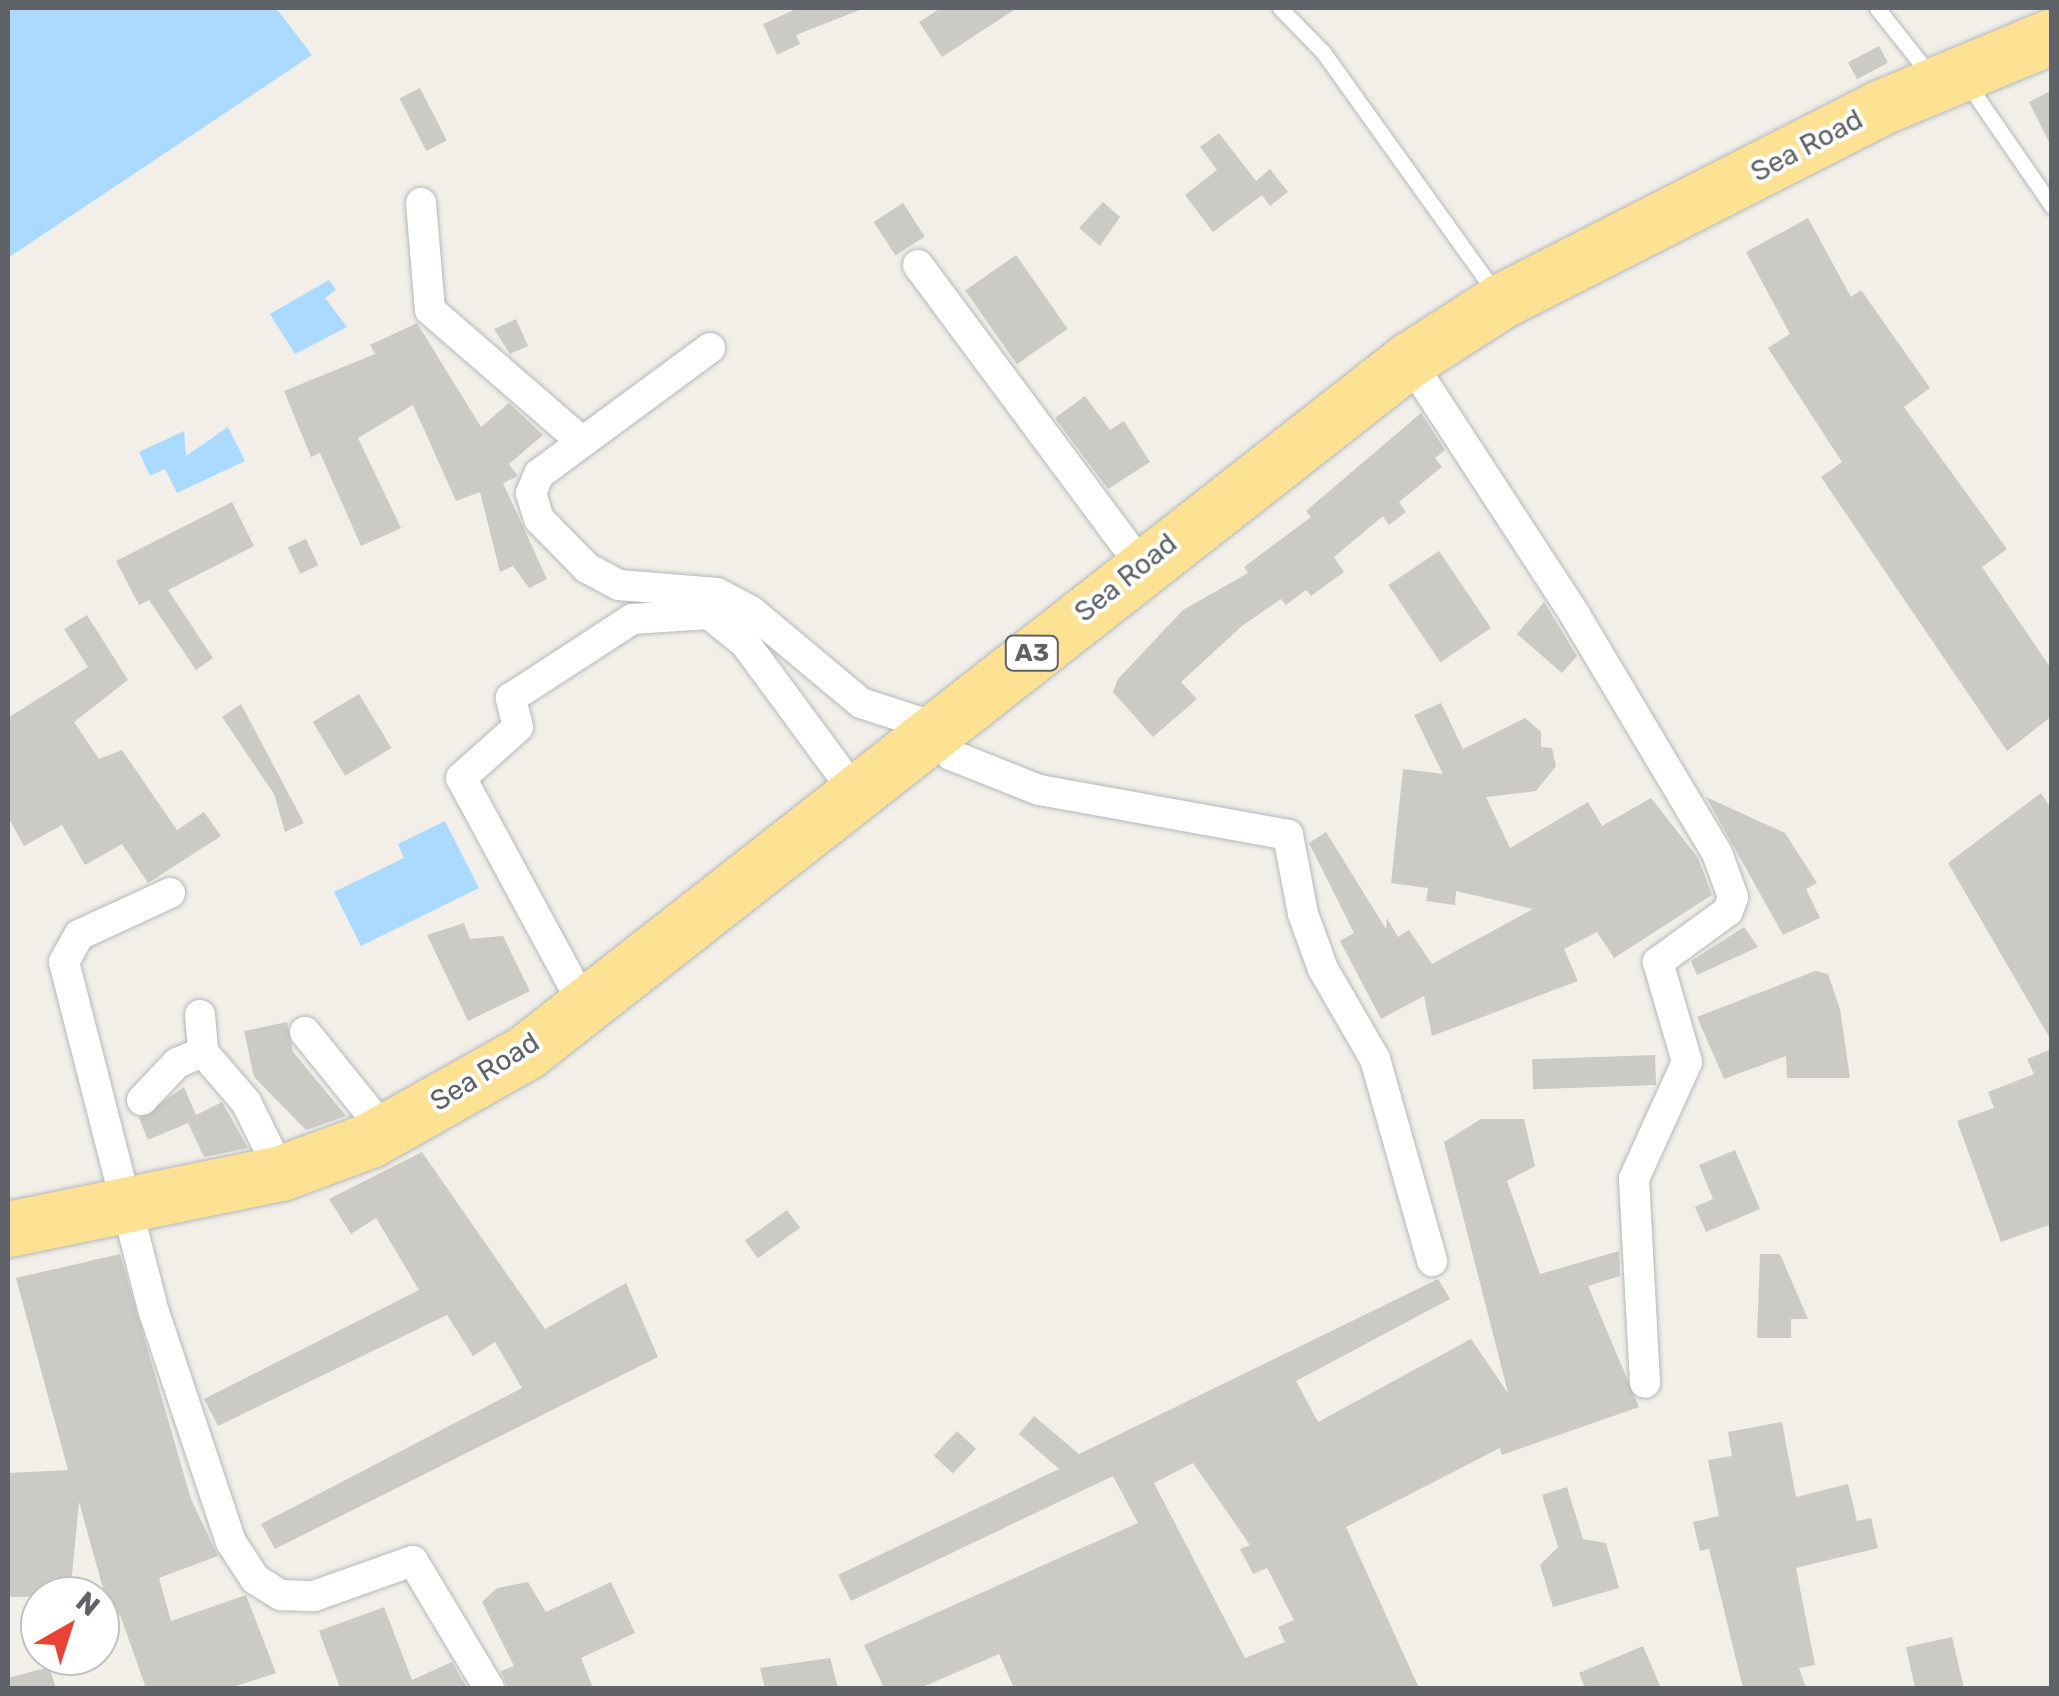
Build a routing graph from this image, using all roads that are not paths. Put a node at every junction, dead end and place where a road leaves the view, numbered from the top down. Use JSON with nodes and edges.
{"nodes":[{"id":1,"x":1280,"y":8,"type":"edge"},
{"id":2,"x":1877,"y":8,"type":"edge"},
{"id":3,"x":2052,"y":36,"type":"edge"},
{"id":4,"x":1958,"y":74,"type":"junction"},
{"id":5,"x":421,"y":203,"type":"dead end"},
{"id":6,"x":2052,"y":206,"type":"edge"},
{"id":7,"x":918,"y":265,"type":"dead end"},
{"id":8,"x":1501,"y":301,"type":"junction"},
{"id":9,"x":710,"y":348,"type":"dead end"},
{"id":10,"x":1409,"y":360,"type":"junction"},
{"id":11,"x":578,"y":438,"type":"junction"},
{"id":12,"x":1141,"y":565,"type":"junction"},
{"id":13,"x":938,"y":728,"type":"junction"},
{"id":14,"x":858,"y":796,"type":"junction"},
{"id":15,"x":170,"y":893,"type":"dead end"},
{"id":16,"x":585,"y":1007,"type":"junction"},
{"id":17,"x":200,"y":1015,"type":"dead end"},
{"id":18,"x":305,"y":1032,"type":"dead end"},
{"id":19,"x":203,"y":1052,"type":"junction"},
{"id":20,"x":142,"y":1100,"type":"dead end"},
{"id":21,"x":386,"y":1131,"type":"junction"},
{"id":22,"x":281,"y":1173,"type":"junction"},
{"id":23,"x":131,"y":1209,"type":"junction"},
{"id":24,"x":8,"y":1229,"type":"edge"},
{"id":25,"x":1432,"y":1261,"type":"dead end"},
{"id":26,"x":1645,"y":1382,"type":"dead end"},
{"id":27,"x":490,"y":1688,"type":"edge"}],
"edges":[{"from":1,"to":8,"type":"lane"},
{"from":2,"to":4,"type":"lane"},
{"from":3,"to":4,"type":"highway","name":"Sea Road","number":"A3"},
{"from":4,"to":6,"type":"lane"},
{"from":4,"to":8,"type":"highway","name":"Sea Road","number":"A3"},
{"from":5,"to":11,"type":"street"},
{"from":7,"to":12,"type":"street"},
{"from":8,"to":10,"type":"highway","name":"Sea Road","number":"A3"},
{"from":9,"to":11,"type":"street"},
{"from":10,"to":12,"type":"highway","name":"Sea Road","number":"A3"},
{"from":10,"to":26,"type":"street"},
{"from":11,"to":13,"type":"street"},
{"from":12,"to":13,"type":"highway","name":"Sea Road","number":"A3"},
{"from":13,"to":14,"type":"highway","name":"Sea Road","number":"A3"},
{"from":13,"to":25,"type":"street"},
{"from":14,"to":16,"type":"highway","name":"Sea Road","number":"A3"},
{"from":14,"to":16,"type":"street"},
{"from":15,"to":23,"type":"street"},
{"from":16,"to":21,"type":"highway","name":"Sea Road","number":"A3"},
{"from":17,"to":19,"type":"street"},
{"from":18,"to":21,"type":"street"},
{"from":19,"to":20,"type":"street"},
{"from":19,"to":22,"type":"street"},
{"from":21,"to":22,"type":"highway","name":"Sea Road","number":"A3"},
{"from":22,"to":23,"type":"highway","name":"Sea Road","number":"A3"},
{"from":23,"to":24,"type":"highway","name":"Sea Road","number":"A3"},
{"from":23,"to":27,"type":"street"}]}
